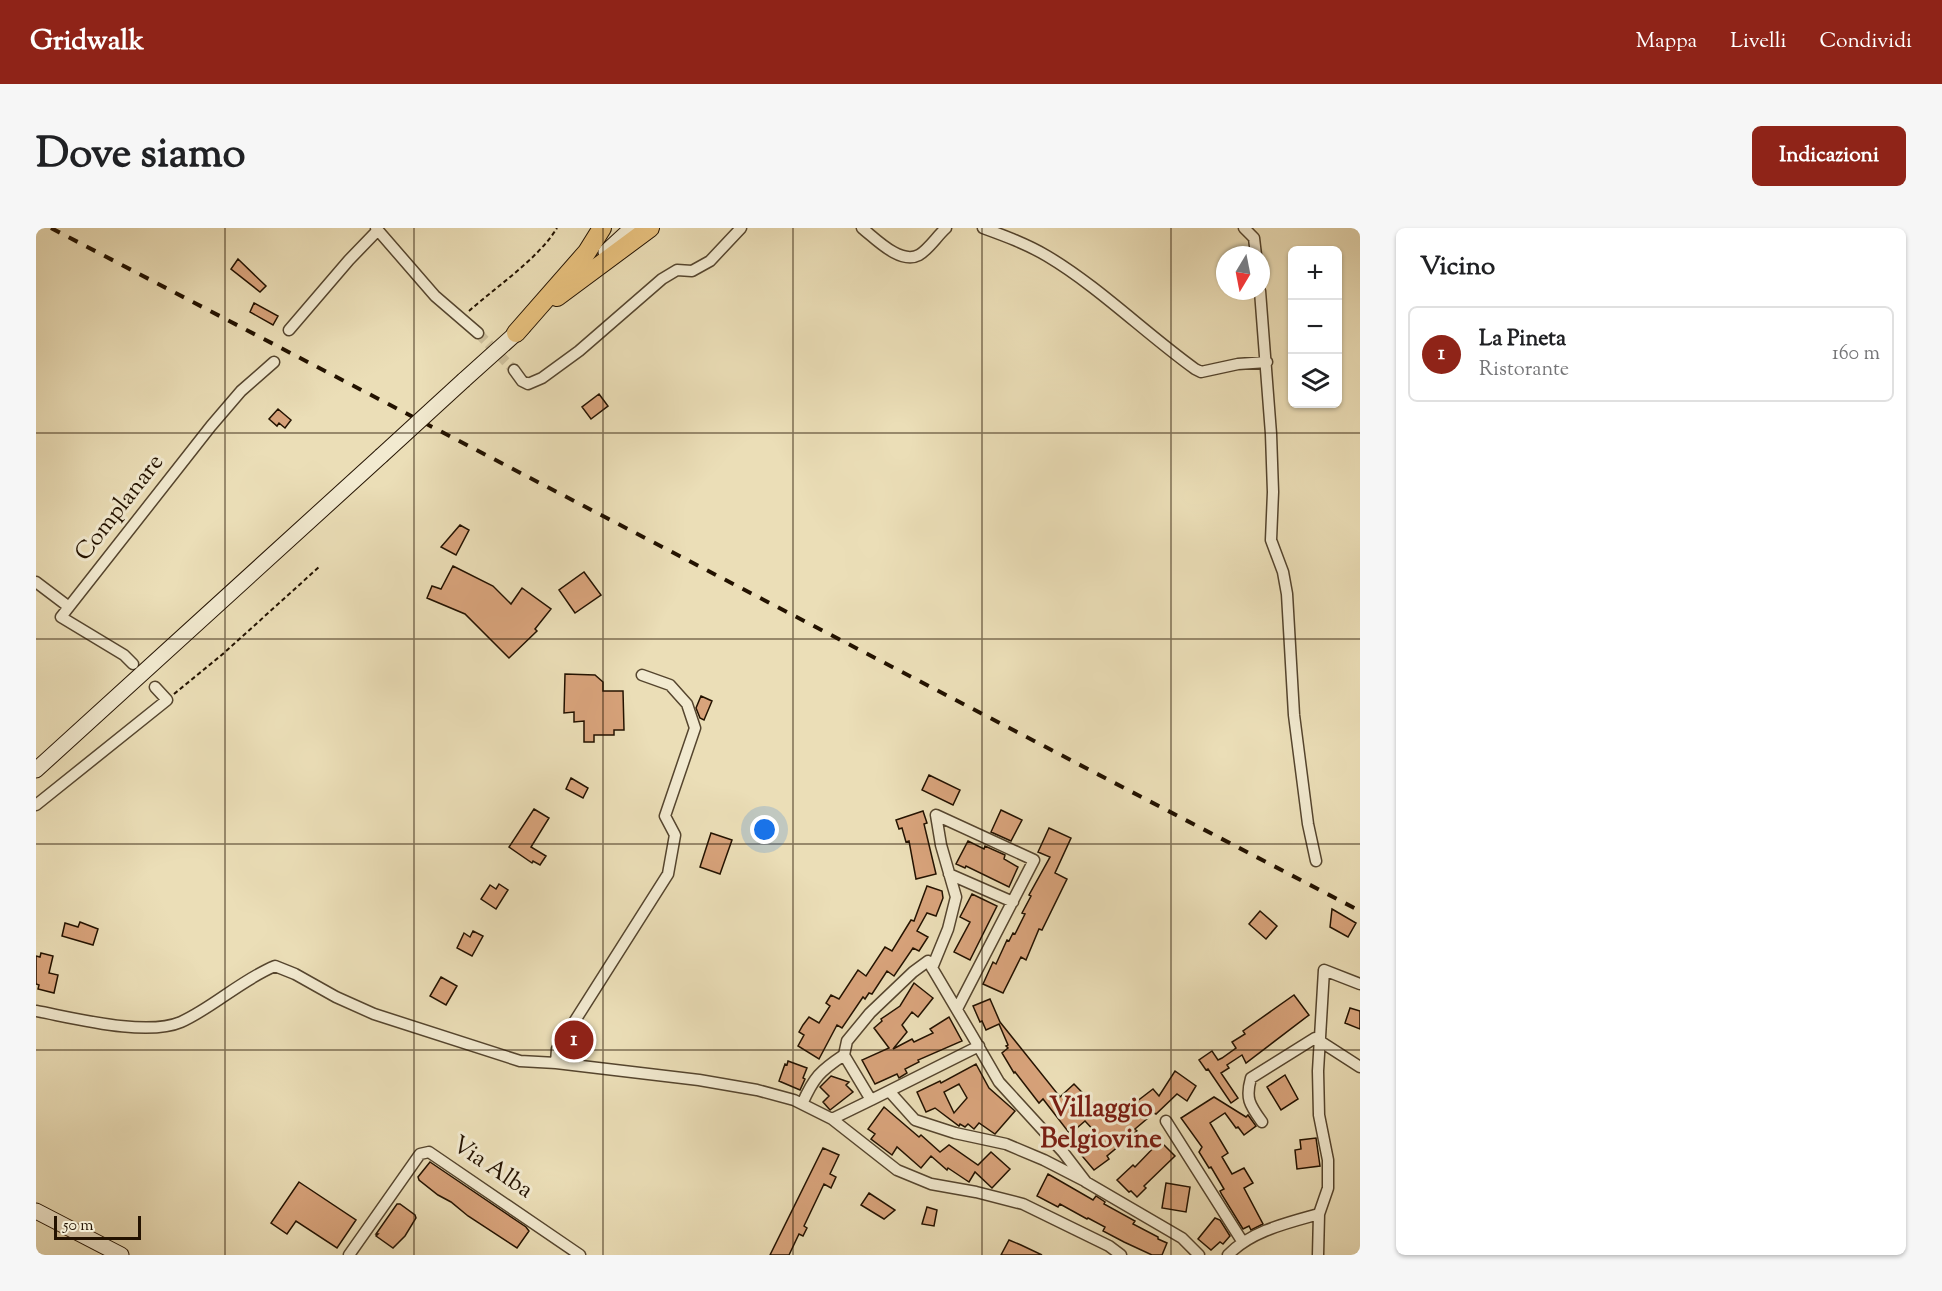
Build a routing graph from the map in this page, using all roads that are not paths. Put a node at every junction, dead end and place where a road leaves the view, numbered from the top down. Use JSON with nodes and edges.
{"nodes":[{"id":1,"x":602,"y":228,"type":"edge"},
{"id":2,"x":632,"y":228,"type":"edge"},
{"id":3,"x":650,"y":228,"type":"edge"},
{"id":4,"x":741,"y":228,"type":"edge"},
{"id":5,"x":862,"y":228,"type":"edge"},
{"id":6,"x":946,"y":228,"type":"edge"},
{"id":7,"x":983,"y":228,"type":"edge"},
{"id":8,"x":1244,"y":228,"type":"edge"},
{"id":9,"x":376,"y":229,"type":"edge"},
{"id":10,"x":1255,"y":246,"type":"edge"},
{"id":11,"x":1261,"y":300,"type":"edge"},
{"id":12,"x":551,"y":301,"type":"junction"},
{"id":13,"x":289,"y":330,"type":"dead end"},
{"id":14,"x":478,"y":333,"type":"tunnel mouth"},
{"id":15,"x":516,"y":333,"type":"junction"},
{"id":16,"x":274,"y":362,"type":"dead end"},
{"id":17,"x":1266,"y":362,"type":"junction"},
{"id":18,"x":513,"y":370,"type":"tunnel mouth"},
{"id":19,"x":36,"y":582,"type":"edge"},
{"id":20,"x":69,"y":607,"type":"junction"},
{"id":21,"x":133,"y":664,"type":"dead end"},
{"id":22,"x":642,"y":675,"type":"dead end"},
{"id":23,"x":155,"y":687,"type":"dead end"},
{"id":24,"x":36,"y":770,"type":"edge"},
{"id":25,"x":36,"y":805,"type":"edge"},
{"id":26,"x":1316,"y":861,"type":"dead end"},
{"id":27,"x":949,"y":874,"type":"junction"},
{"id":28,"x":1013,"y":902,"type":"junction"},
{"id":29,"x":932,"y":968,"type":"junction"},
{"id":30,"x":1360,"y":984,"type":"edge"},
{"id":31,"x":957,"y":1009,"type":"junction"},
{"id":32,"x":36,"y":1011,"type":"edge"},
{"id":33,"x":1321,"y":1042,"type":"junction"},
{"id":34,"x":979,"y":1046,"type":"junction"},
{"id":35,"x":844,"y":1054,"type":"junction"},
{"id":36,"x":556,"y":1063,"type":"junction"},
{"id":37,"x":1360,"y":1067,"type":"edge"},
{"id":38,"x":889,"y":1091,"type":"junction"},
{"id":39,"x":871,"y":1100,"type":"junction"},
{"id":40,"x":802,"y":1104,"type":"junction"},
{"id":41,"x":832,"y":1119,"type":"junction"},
{"id":42,"x":1166,"y":1121,"type":"dead end"},
{"id":43,"x":1262,"y":1122,"type":"dead end"},
{"id":44,"x":1086,"y":1182,"type":"junction"},
{"id":45,"x":36,"y":1211,"type":"edge"},
{"id":46,"x":1319,"y":1214,"type":"junction"},
{"id":47,"x":1242,"y":1241,"type":"junction"},
{"id":48,"x":121,"y":1255,"type":"edge"},
{"id":49,"x":349,"y":1255,"type":"edge"},
{"id":50,"x":580,"y":1255,"type":"edge"},
{"id":51,"x":1121,"y":1255,"type":"edge"},
{"id":52,"x":1199,"y":1255,"type":"edge"},
{"id":53,"x":1228,"y":1255,"type":"edge"},
{"id":54,"x":1318,"y":1255,"type":"edge"}],
"edges":[{"from":1,"to":15,"type":"highway"},
{"from":2,"to":12,"type":"main road"},
{"from":3,"to":12,"type":"highway"},
{"from":4,"to":18,"type":"street"},
{"from":5,"to":6,"type":"street"},
{"from":7,"to":17,"type":"street"},
{"from":8,"to":10,"type":"street"},
{"from":9,"to":13,"type":"street"},
{"from":9,"to":14,"type":"street"},
{"from":11,"to":17,"type":"street"},
{"from":12,"to":15,"type":"main road"},
{"from":15,"to":24,"type":"main road","bridge":true},
{"from":16,"to":20,"type":"street","name":"Complanare"},
{"from":17,"to":26,"type":"street"},
{"from":19,"to":20,"type":"street"},
{"from":20,"to":21,"type":"street"},
{"from":22,"to":36,"type":"street"},
{"from":23,"to":25,"type":"street"},
{"from":27,"to":28,"type":"street"},
{"from":27,"to":28,"type":"street"},
{"from":27,"to":29,"type":"street"},
{"from":28,"to":31,"type":"street"},
{"from":29,"to":31,"type":"street"},
{"from":29,"to":35,"type":"street"},
{"from":30,"to":33,"type":"street"},
{"from":31,"to":34,"type":"street"},
{"from":32,"to":36,"type":"street"},
{"from":33,"to":37,"type":"street"},
{"from":33,"to":43,"type":"street"},
{"from":33,"to":46,"type":"street"},
{"from":34,"to":38,"type":"street"},
{"from":34,"to":44,"type":"street"},
{"from":35,"to":39,"type":"street"},
{"from":35,"to":40,"type":"street"},
{"from":36,"to":40,"type":"street"},
{"from":38,"to":39,"type":"street"},
{"from":38,"to":44,"type":"street"},
{"from":39,"to":41,"type":"street"},
{"from":40,"to":41,"type":"street"},
{"from":41,"to":51,"type":"street"},
{"from":42,"to":47,"type":"street"},
{"from":44,"to":52,"type":"street"},
{"from":45,"to":48,"type":"main road"},
{"from":46,"to":47,"type":"street"},
{"from":46,"to":54,"type":"street"},
{"from":47,"to":53,"type":"street"},
{"from":49,"to":50,"type":"street","name":"Via Alba"}]}
